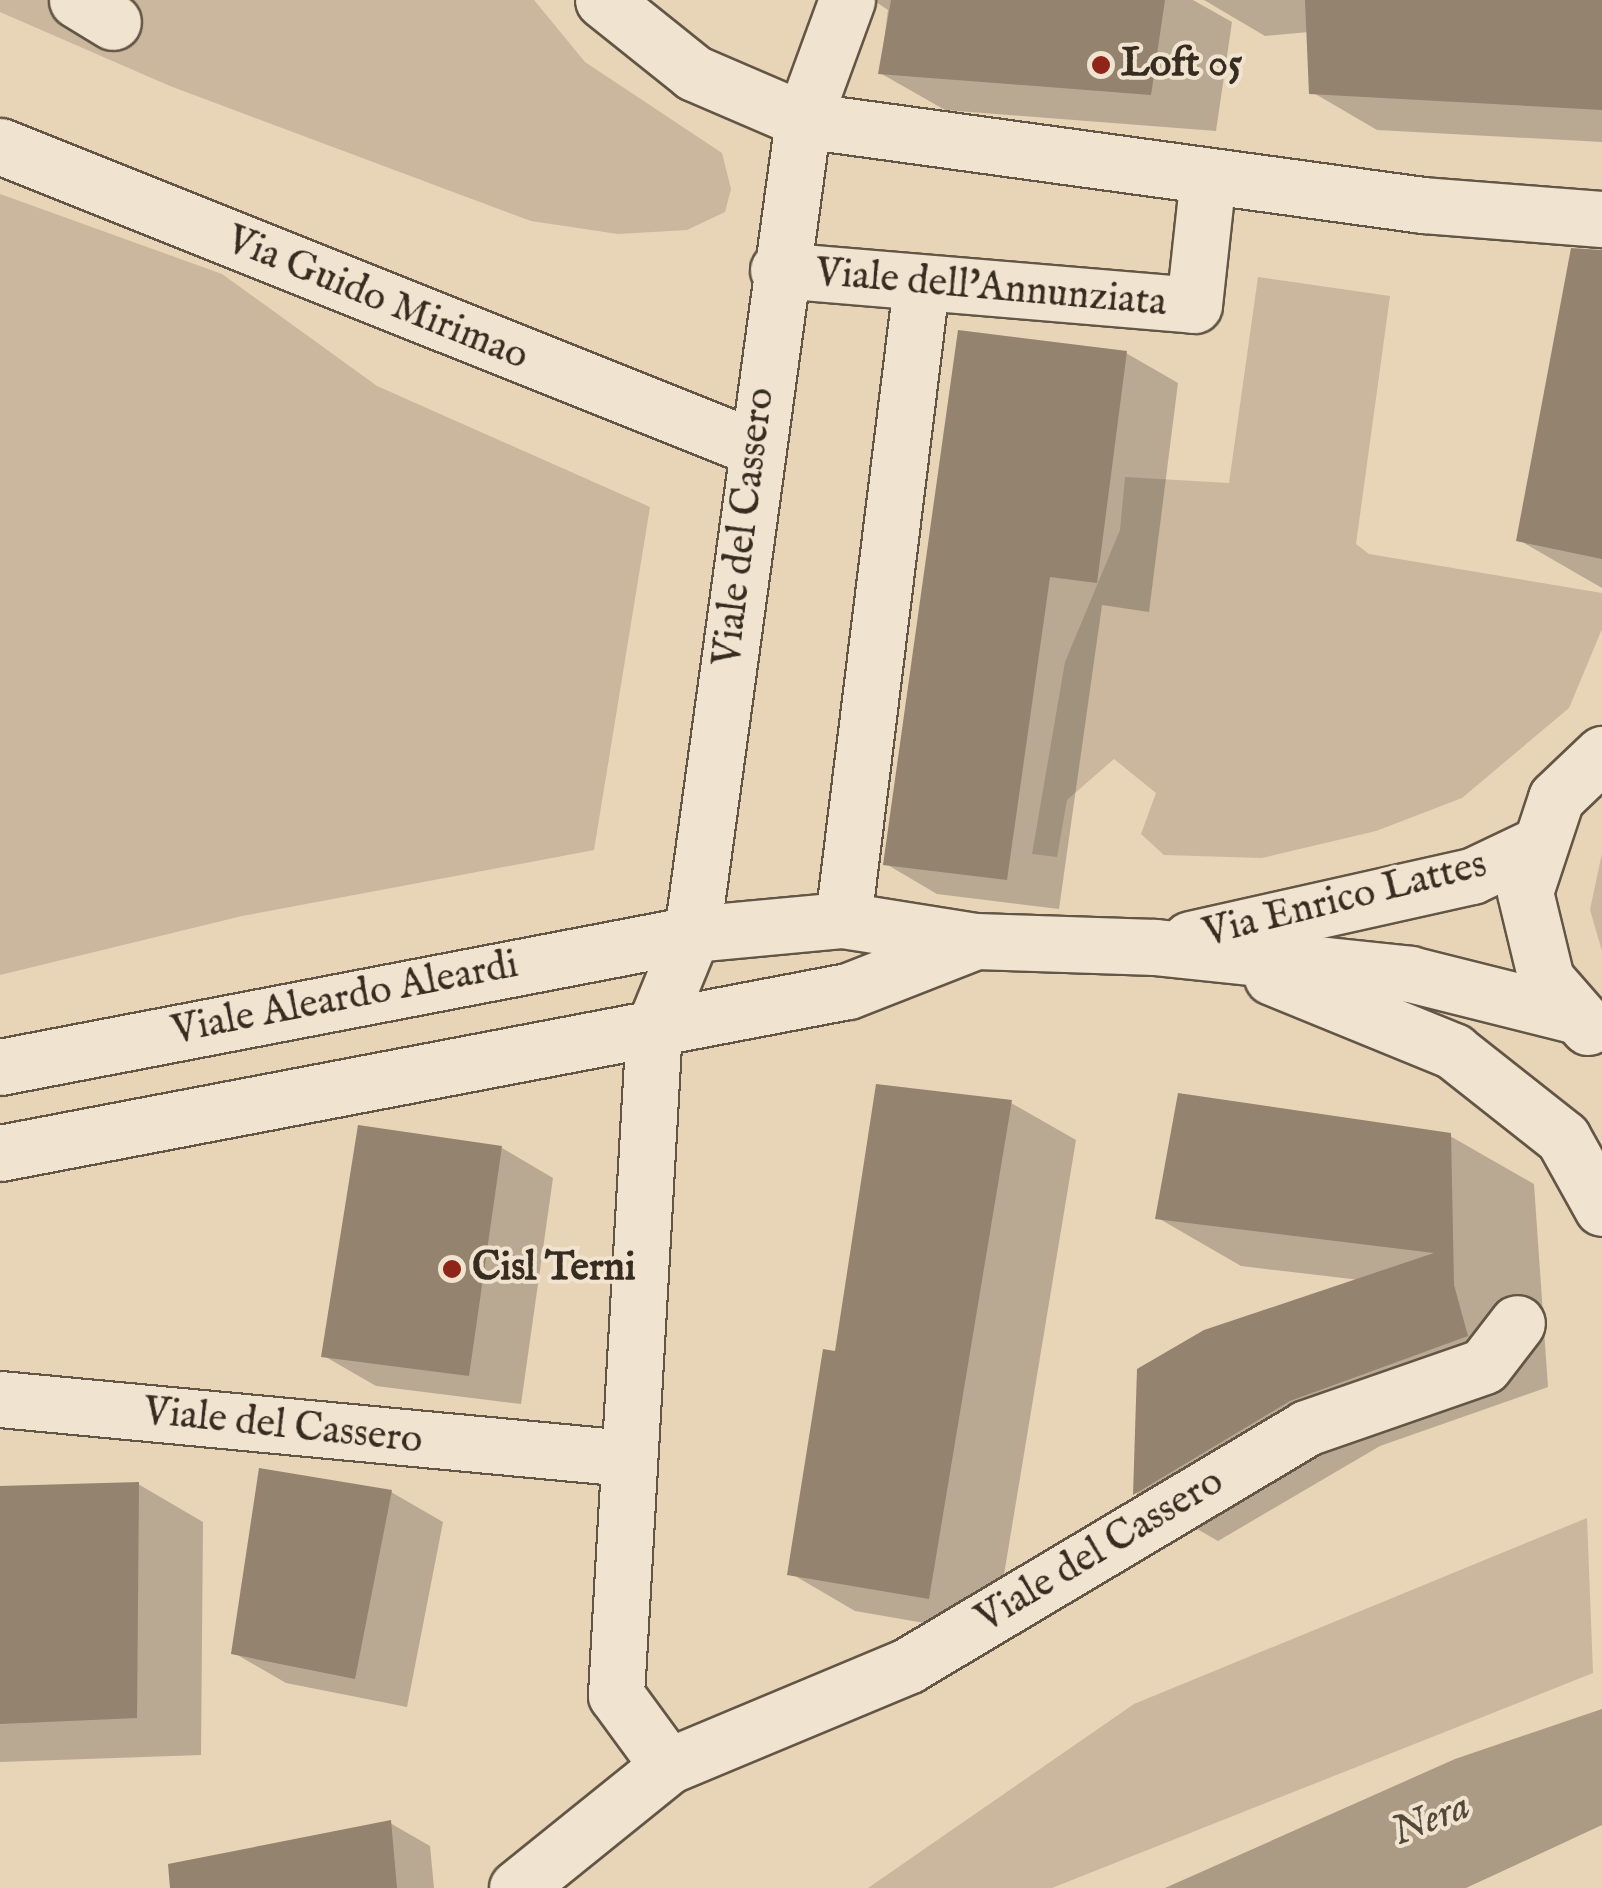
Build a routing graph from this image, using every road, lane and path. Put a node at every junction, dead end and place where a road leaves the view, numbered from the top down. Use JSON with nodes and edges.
{"nodes":[{"id":1,"x":603,"y":0,"type":"edge"},
{"id":2,"x":829,"y":21,"type":"edge"},
{"id":3,"x":804,"y":120,"type":"junction"},
{"id":4,"x":0,"y":146,"type":"edge"},
{"id":5,"x":1208,"y":176,"type":"junction"},
{"id":6,"x":1602,"y":219,"type":"edge"},
{"id":7,"x":778,"y":270,"type":"junction"},
{"id":8,"x":921,"y":286,"type":"junction"},
{"id":9,"x":755,"y":448,"type":"junction"},
{"id":10,"x":1602,"y":754,"type":"edge"},
{"id":11,"x":1533,"y":847,"type":"junction"},
{"id":12,"x":843,"y":920,"type":"junction"},
{"id":13,"x":692,"y":934,"type":"junction"},
{"id":14,"x":976,"y":941,"type":"junction"},
{"id":15,"x":1154,"y":946,"type":"junction"},
{"id":16,"x":1233,"y":959,"type":"junction"},
{"id":17,"x":654,"y":1027,"type":"junction"},
{"id":18,"x":1588,"y":1027,"type":"edge"},
{"id":19,"x":0,"y":1067,"type":"edge"},
{"id":20,"x":0,"y":1153,"type":"edge"},
{"id":21,"x":1602,"y":1208,"type":"edge"},
{"id":22,"x":1517,"y":1323,"type":"dead end"},
{"id":23,"x":0,"y":1399,"type":"edge"},
{"id":24,"x":626,"y":1458,"type":"junction"},
{"id":25,"x":668,"y":1766,"type":"junction"},
{"id":26,"x":517,"y":1888,"type":"edge"}],
"edges":[{"from":1,"to":3,"type":"street"},
{"from":2,"to":3,"type":"street","name":"Viale del Cassero"},
{"from":3,"to":5,"type":"street"},
{"from":3,"to":7,"type":"street","name":"Viale del Cassero"},
{"from":4,"to":9,"type":"street","name":"Via Guido Mirimao"},
{"from":5,"to":6,"type":"street"},
{"from":5,"to":8,"type":"street","name":"Viale dell'Annunziata"},
{"from":7,"to":8,"type":"street","name":"Viale dell'Annunziata"},
{"from":7,"to":9,"type":"street","name":"Viale del Cassero"},
{"from":8,"to":12,"type":"street"},
{"from":9,"to":13,"type":"street","name":"Viale del Cassero"},
{"from":10,"to":11,"type":"street"},
{"from":11,"to":15,"type":"street","name":"Via Enrico Lattes"},
{"from":11,"to":18,"type":"street"},
{"from":12,"to":13,"type":"street"},
{"from":12,"to":14,"type":"street","name":"Via Enrico Lattes"},
{"from":13,"to":17,"type":"street","name":"Viale del Cassero"},
{"from":13,"to":19,"type":"street","name":"Viale Aleardo Aleardi"},
{"from":14,"to":15,"type":"street","name":"Via Enrico Lattes"},
{"from":14,"to":17,"type":"street","name":"Via Enrico Lattes"},
{"from":15,"to":16,"type":"street","name":"Via Enrico Lattes"},
{"from":16,"to":18,"type":"street","name":"Via Enrico Lattes"},
{"from":16,"to":21,"type":"street"},
{"from":17,"to":20,"type":"street","name":"Viale Aleardo Aleardi"},
{"from":17,"to":24,"type":"street","name":"Viale del Cassero"},
{"from":22,"to":25,"type":"street","name":"Viale del Cassero"},
{"from":23,"to":24,"type":"street","name":"Viale del Cassero"},
{"from":24,"to":25,"type":"street","name":"Viale del Cassero"},
{"from":25,"to":26,"type":"street","name":"Viale del Cassero"}]}
